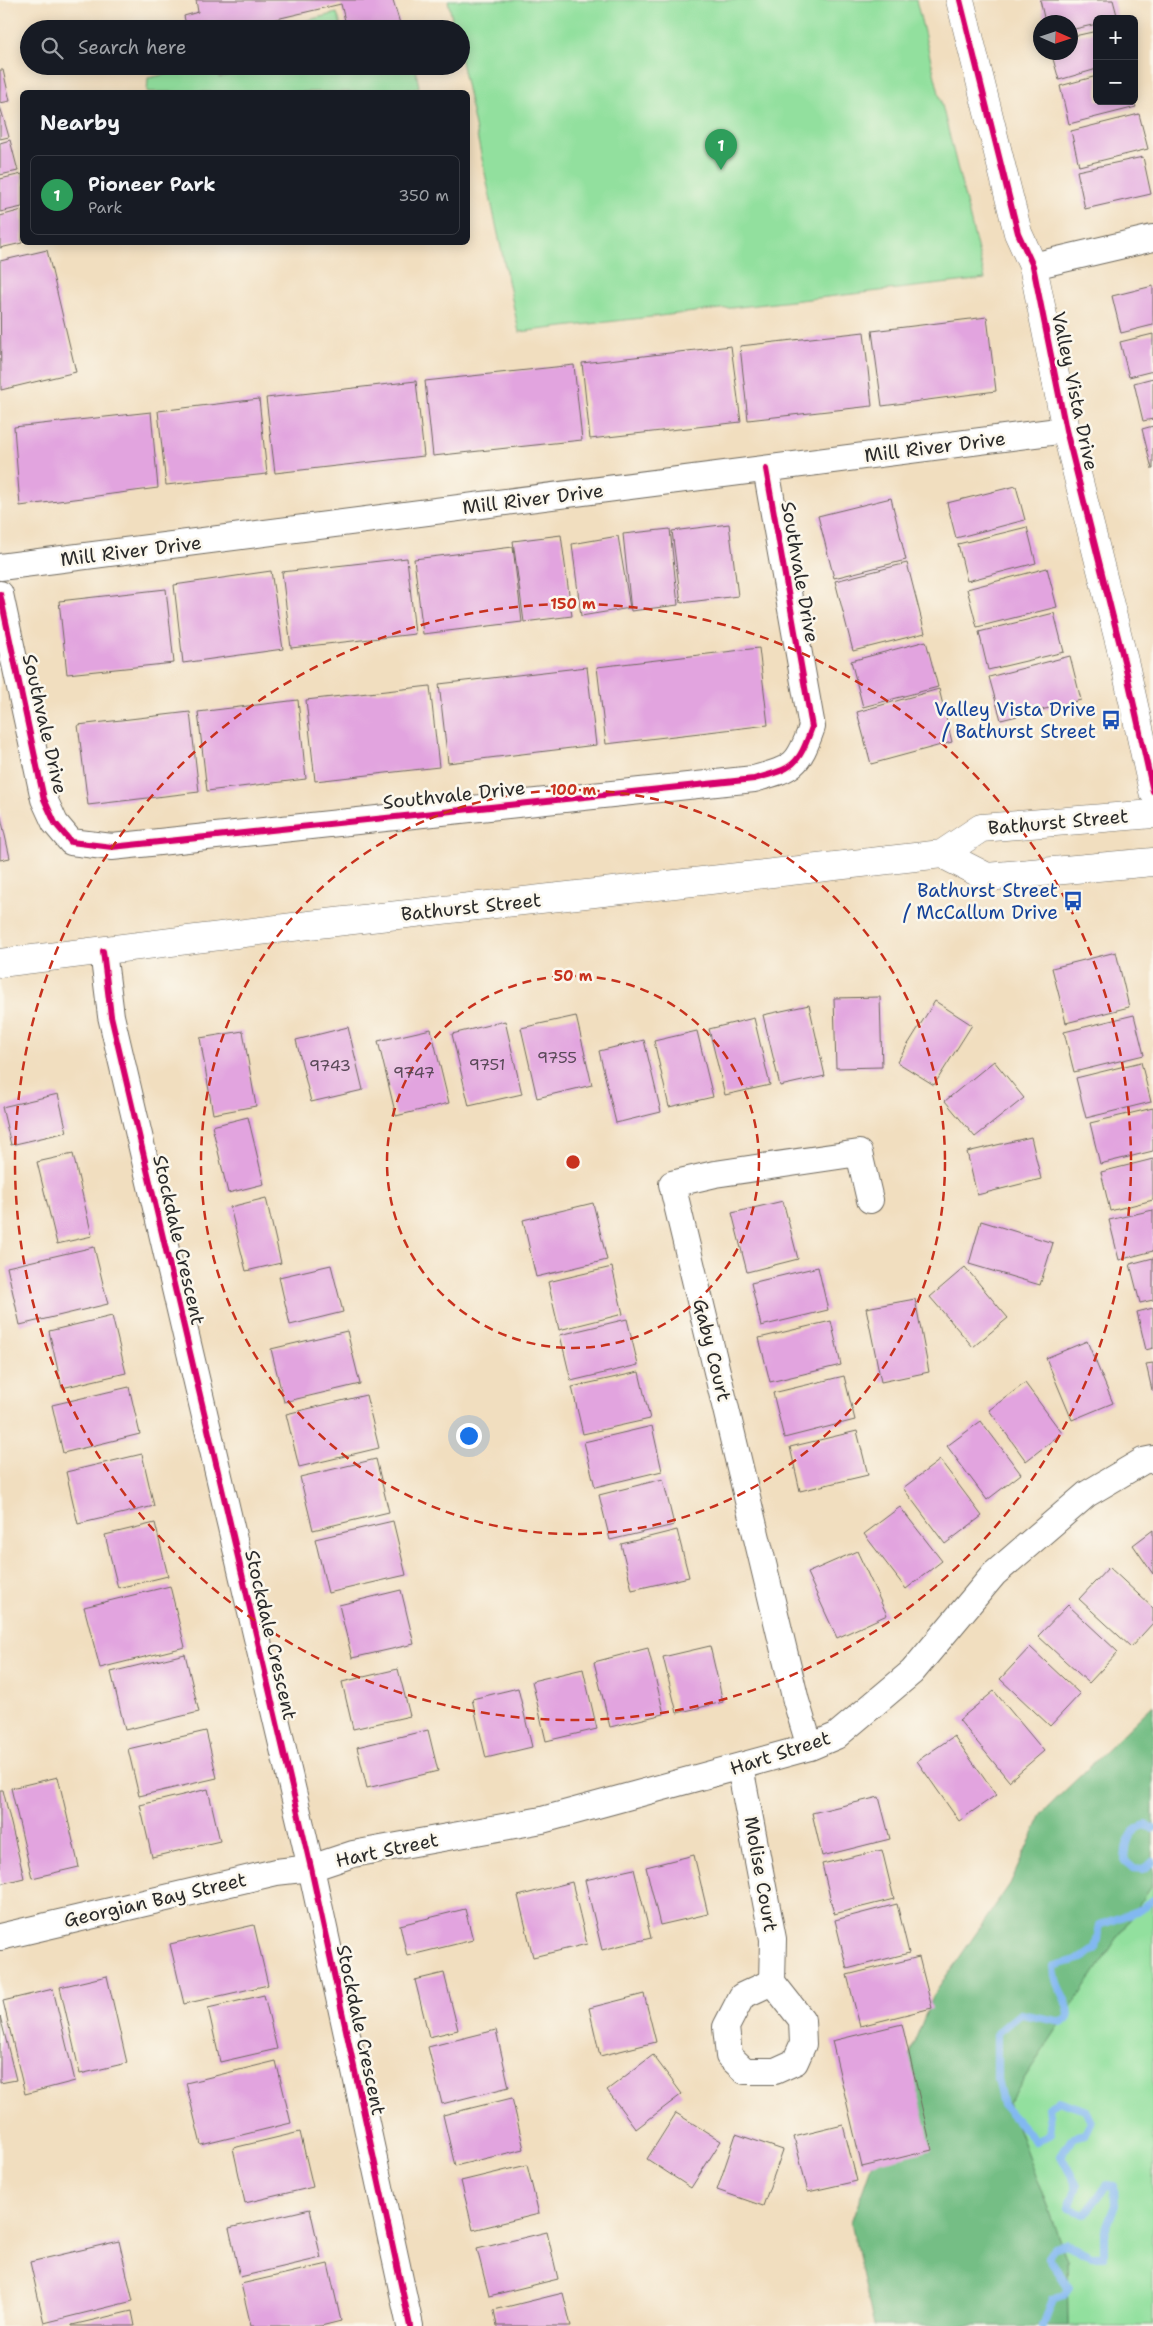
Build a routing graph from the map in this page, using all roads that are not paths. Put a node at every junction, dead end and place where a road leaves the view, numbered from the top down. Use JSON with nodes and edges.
{"nodes":[{"id":1,"x":960,"y":0,"type":"edge"},
{"id":2,"x":1153,"y":238,"type":"edge"},
{"id":3,"x":1033,"y":266,"type":"junction"},
{"id":4,"x":1066,"y":430,"type":"junction"},
{"id":5,"x":766,"y":469,"type":"junction"},
{"id":6,"x":0,"y":568,"type":"edge"},
{"id":7,"x":0,"y":594,"type":"edge"},
{"id":8,"x":1153,"y":791,"type":"edge"},
{"id":9,"x":1153,"y":814,"type":"edge"},
{"id":10,"x":942,"y":854,"type":"junction"},
{"id":11,"x":1153,"y":862,"type":"edge"},
{"id":12,"x":104,"y":951,"type":"junction"},
{"id":13,"x":0,"y":962,"type":"edge"},
{"id":14,"x":870,"y":1200,"type":"dead end"},
{"id":15,"x":1153,"y":1459,"type":"edge"},
{"id":16,"x":810,"y":1747,"type":"junction"},
{"id":17,"x":740,"y":1767,"type":"junction"},
{"id":18,"x":310,"y":1868,"type":"junction"},
{"id":19,"x":0,"y":1937,"type":"edge"},
{"id":20,"x":772,"y":1982,"type":"dead end"},
{"id":21,"x":410,"y":2326,"type":"edge"}],
"edges":[{"from":1,"to":3,"type":"main road","name":"Valley Vista Drive"},
{"from":2,"to":3,"type":"street"},
{"from":3,"to":4,"type":"main road","name":"Valley Vista Drive"},
{"from":4,"to":5,"type":"street","name":"Mill River Drive"},
{"from":4,"to":8,"type":"main road","name":"Valley Vista Drive"},
{"from":5,"to":6,"type":"street","name":"Mill River Drive"},
{"from":5,"to":7,"type":"street","name":"Southvale Drive"},
{"from":9,"to":10,"type":"main road","name":"Bathurst Street"},
{"from":10,"to":11,"type":"main road"},
{"from":10,"to":12,"type":"main road","name":"Bathurst Street"},
{"from":12,"to":13,"type":"main road","name":"Bathurst Street"},
{"from":12,"to":18,"type":"street","name":"Stockdale Crescent"},
{"from":14,"to":16,"type":"street","name":"Gaby Court"},
{"from":15,"to":16,"type":"street","name":"Hart Street"},
{"from":16,"to":17,"type":"street","name":"Hart Street"},
{"from":17,"to":18,"type":"street","name":"Hart Street"},
{"from":17,"to":20,"type":"street","name":"Molise Court"},
{"from":18,"to":19,"type":"street","name":"Georgian Bay Street"},
{"from":18,"to":21,"type":"street","name":"Stockdale Crescent"}]}
